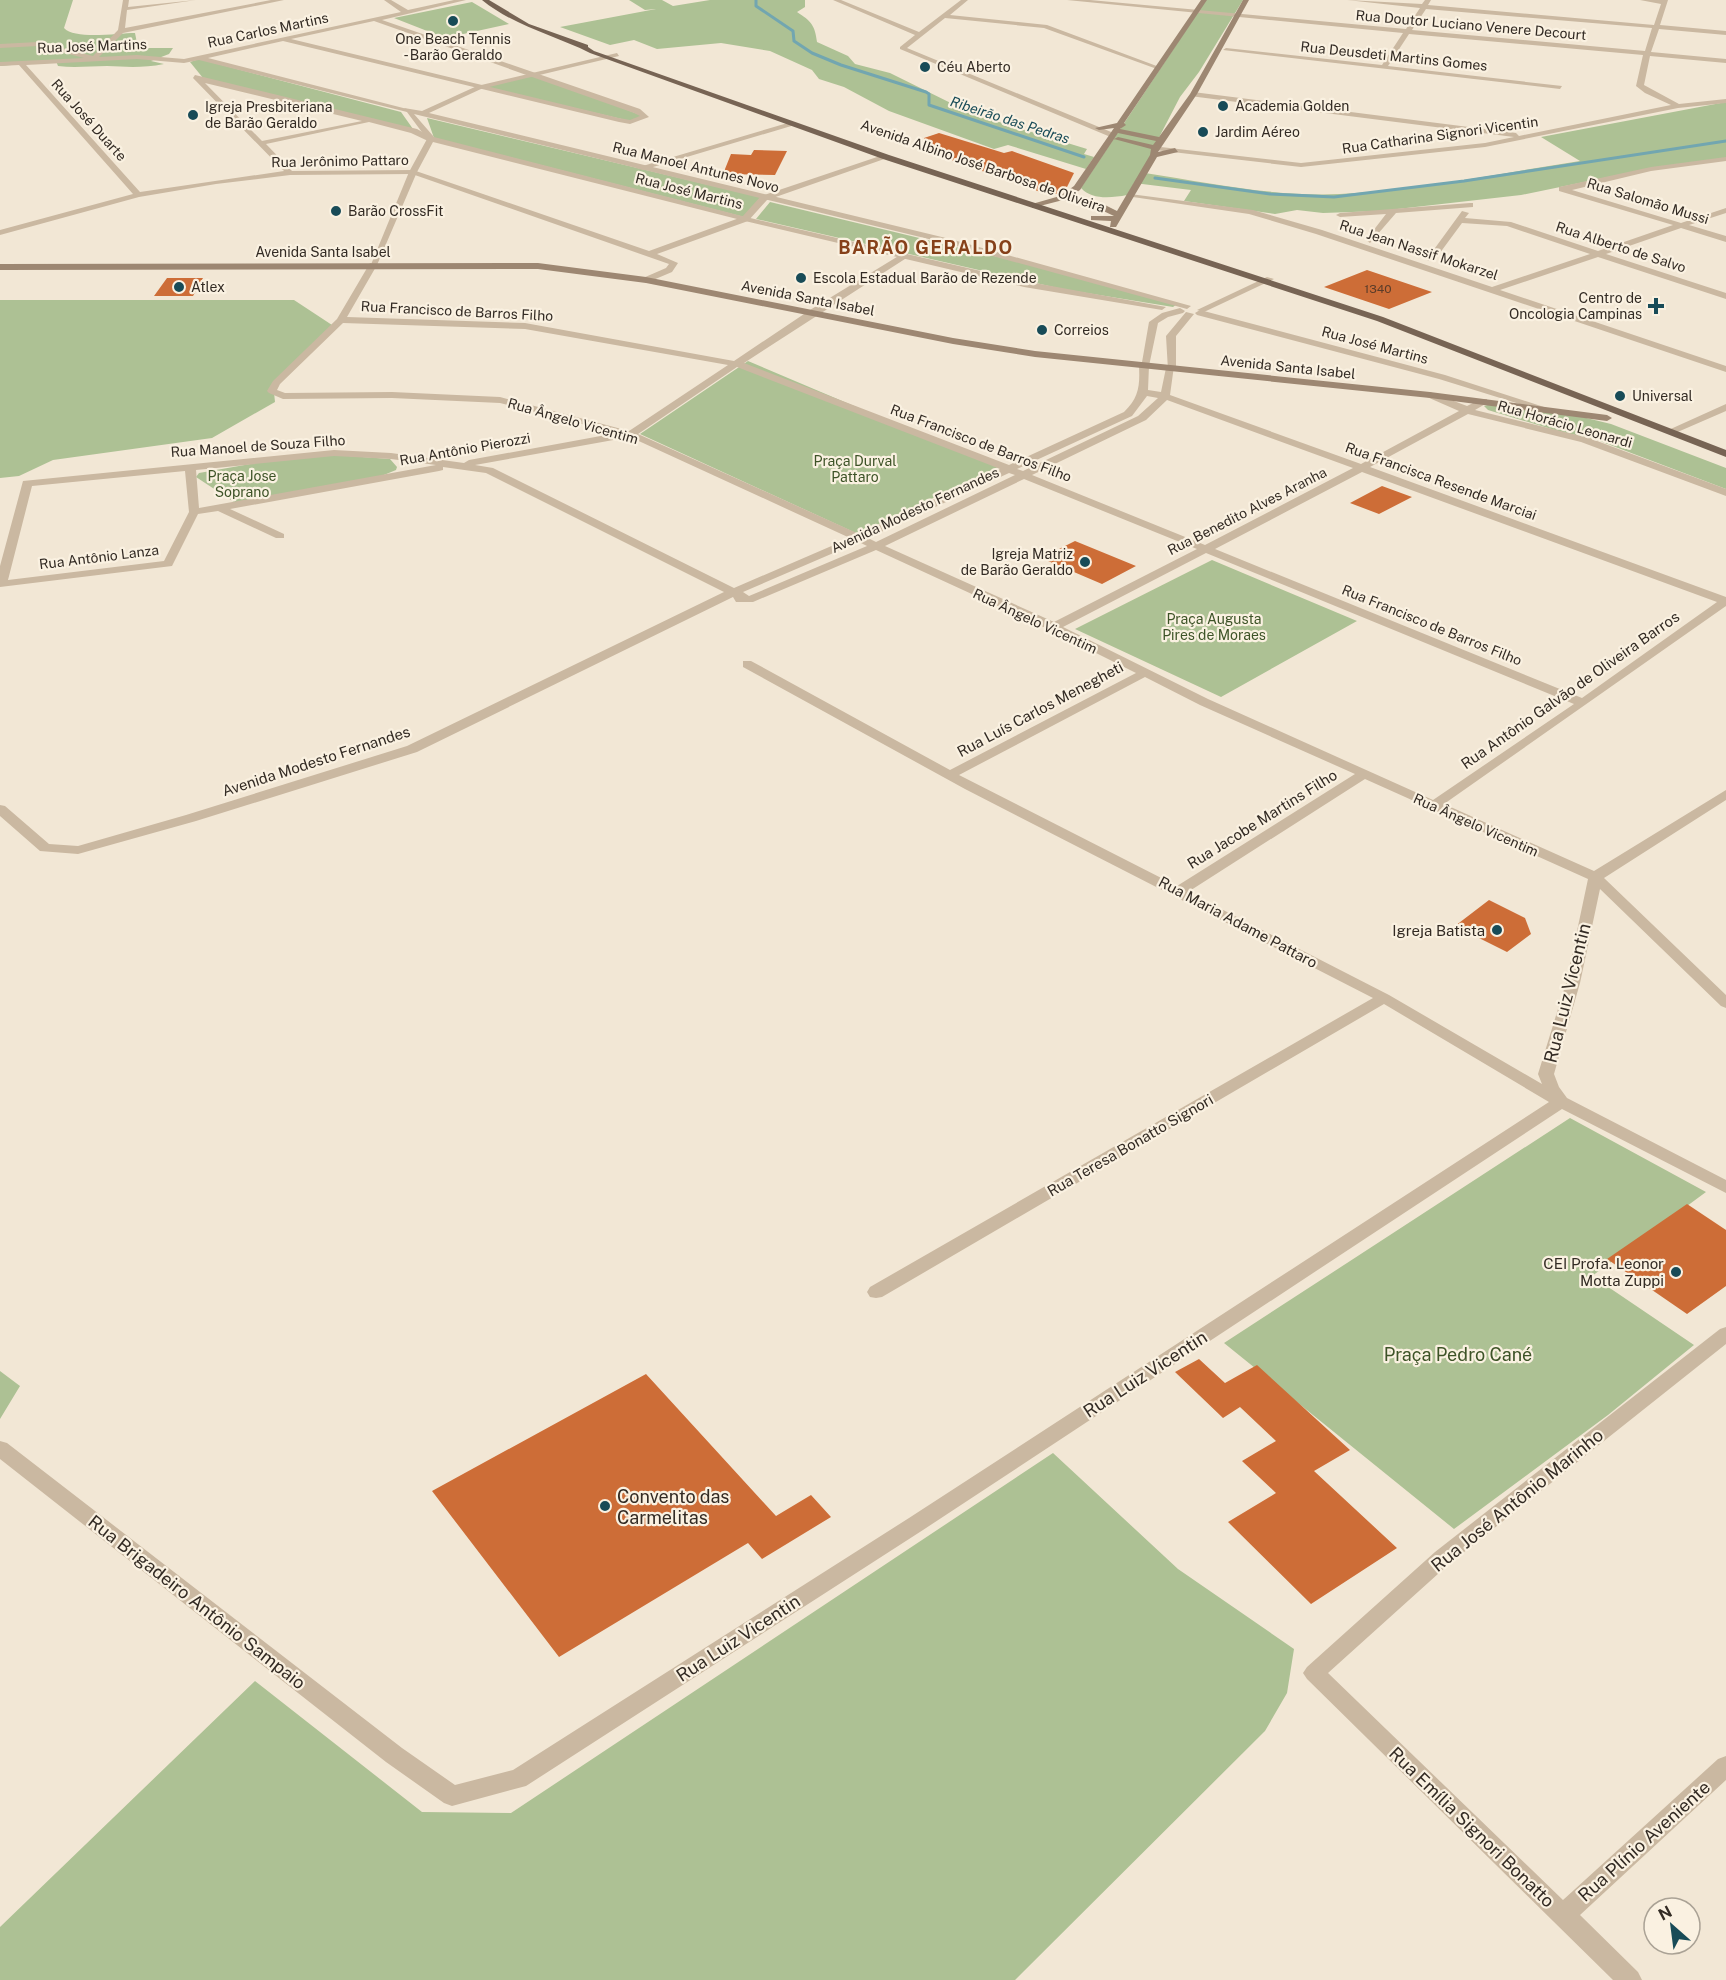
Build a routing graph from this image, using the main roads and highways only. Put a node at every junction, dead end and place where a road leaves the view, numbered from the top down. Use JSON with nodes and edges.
{"nodes":[{"id":1,"x":485,"y":0,"type":"edge"},
{"id":2,"x":1204,"y":0,"type":"edge"},
{"id":3,"x":1246,"y":0,"type":"edge"},
{"id":4,"x":608,"y":55,"type":"junction"},
{"id":5,"x":1096,"y":127,"type":"road end"},
{"id":6,"x":1117,"y":131,"type":"junction"},
{"id":7,"x":1162,"y":140,"type":"junction"},
{"id":8,"x":1154,"y":151,"type":"junction"},
{"id":9,"x":1077,"y":188,"type":"junction"},
{"id":10,"x":1130,"y":196,"type":"junction"},
{"id":11,"x":1063,"y":198,"type":"junction"},
{"id":12,"x":1104,"y":198,"type":"dead end"},
{"id":13,"x":1115,"y":198,"type":"dead end"},
{"id":14,"x":1051,"y":202,"type":"junction"},
{"id":15,"x":1035,"y":206,"type":"junction"},
{"id":16,"x":1066,"y":217,"type":"junction"},
{"id":17,"x":1094,"y":218,"type":"junction"},
{"id":18,"x":1116,"y":220,"type":"junction"},
{"id":19,"x":0,"y":267,"type":"edge"},
{"id":20,"x":1261,"y":279,"type":"junction"},
{"id":21,"x":1578,"y":396,"type":"junction"},
{"id":22,"x":1607,"y":418,"type":"junction"},
{"id":23,"x":1646,"y":423,"type":"junction"},
{"id":24,"x":1726,"y":454,"type":"edge"},
{"id":25,"x":1726,"y":464,"type":"edge"}],
"edges":[{"from":1,"to":4,"type":"main road","name":"Avenida Albino José Barbosa de Oliveira"},
{"from":2,"to":6,"type":"main road"},
{"from":3,"to":7,"type":"main road"},
{"from":4,"to":14,"type":"main road","name":"Avenida Albino José Barbosa de Oliveira"},
{"from":4,"to":15,"type":"main road","name":"Avenida Albino José Barbosa de Oliveira"},
{"from":5,"to":6,"type":"main road"},
{"from":6,"to":7,"type":"main road"},
{"from":6,"to":8,"type":"main road"},
{"from":6,"to":9,"type":"main road"},
{"from":7,"to":8,"type":"main road"},
{"from":8,"to":10,"type":"main road"},
{"from":9,"to":11,"type":"main road"},
{"from":9,"to":12,"type":"main road"},
{"from":10,"to":13,"type":"main road"},
{"from":10,"to":18,"type":"main road"},
{"from":11,"to":14,"type":"main road"},
{"from":11,"to":18,"type":"main road"},
{"from":14,"to":15,"type":"main road"},
{"from":14,"to":17,"type":"main road","name":"Avenida Albino José Barbosa de Oliveira"},
{"from":15,"to":16,"type":"main road","name":"Avenida Albino José Barbosa de Oliveira"},
{"from":16,"to":17,"type":"main road"},
{"from":16,"to":20,"type":"main road","name":"Avenida Albino José Barbosa de Oliveira"},
{"from":17,"to":18,"type":"main road","name":"Avenida Albino José Barbosa de Oliveira"},
{"from":18,"to":20,"type":"main road","name":"Avenida Albino José Barbosa de Oliveira"},
{"from":19,"to":22,"type":"main road","name":"Avenida Santa Isabel"},
{"from":20,"to":21,"type":"main road","name":"Avenida Albino José Barbosa de Oliveira"},
{"from":21,"to":22,"type":"main road","name":"Avenida Albino José Barbosa de Oliveira"},
{"from":21,"to":23,"type":"main road","name":"Avenida Albino José Barbosa de Oliveira"},
{"from":22,"to":23,"type":"main road"},
{"from":22,"to":25,"type":"main road","name":"Avenida Albino José Barbosa de Oliveira"},
{"from":23,"to":24,"type":"main road","name":"Avenida Albino José Barbosa de Oliveira"}]}
